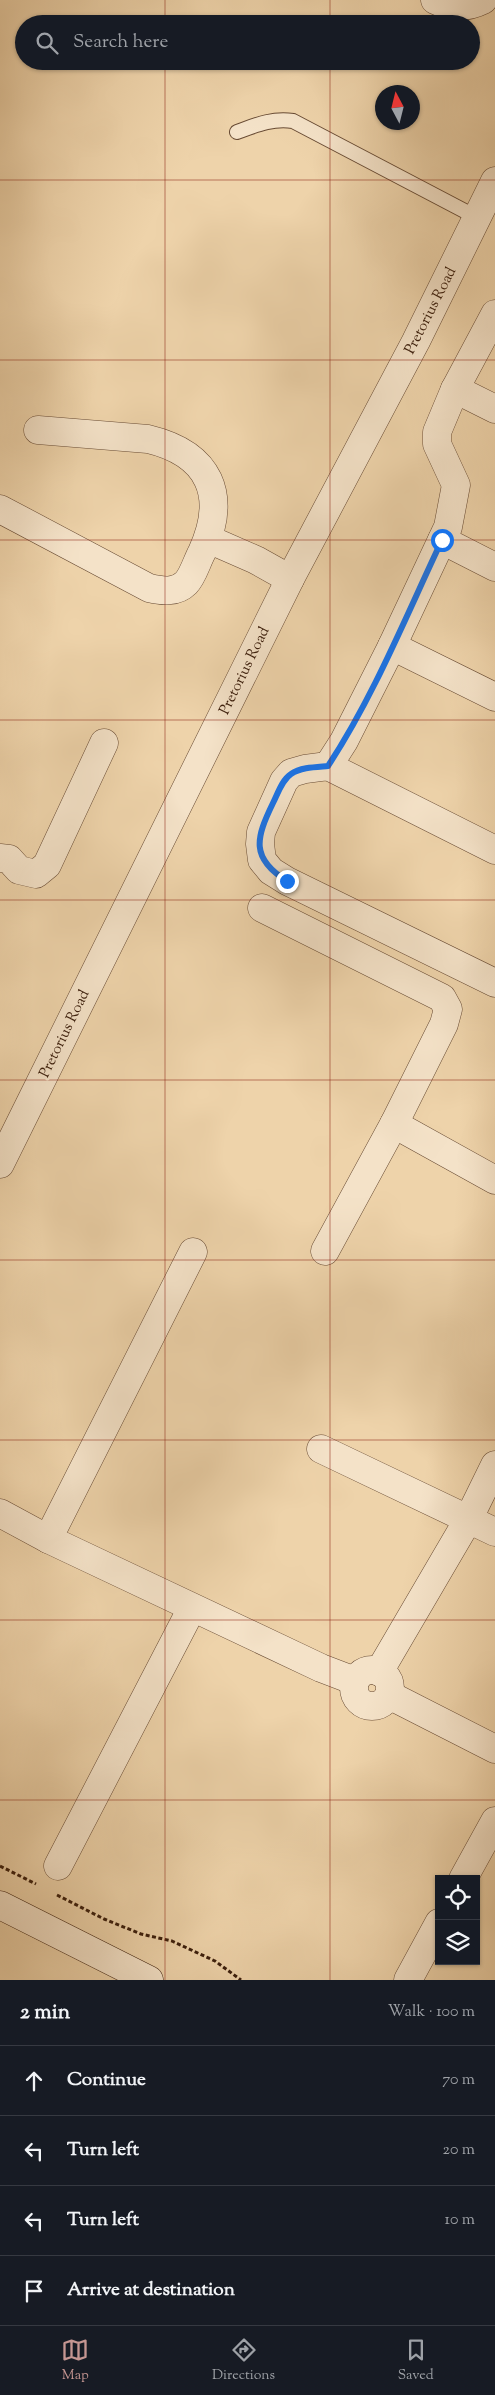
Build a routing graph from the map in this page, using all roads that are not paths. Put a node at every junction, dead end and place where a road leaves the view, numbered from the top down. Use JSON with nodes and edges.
{"nodes":[{"id":1,"x":435,"y":0,"type":"edge"},
{"id":2,"x":483,"y":0,"type":"edge"},
{"id":3,"x":237,"y":132,"type":"dead end"},
{"id":4,"x":495,"y":181,"type":"edge"},
{"id":5,"x":478,"y":218,"type":"junction"},
{"id":6,"x":495,"y":314,"type":"edge"},
{"id":7,"x":455,"y":389,"type":"junction"},
{"id":8,"x":495,"y":409,"type":"edge"},
{"id":9,"x":38,"y":430,"type":"dead end"},
{"id":10,"x":0,"y":509,"type":"edge"},
{"id":11,"x":208,"y":539,"type":"junction"},
{"id":12,"x":442,"y":540,"type":"junction"},
{"id":13,"x":495,"y":566,"type":"edge"},
{"id":14,"x":290,"y":579,"type":"junction"},
{"id":15,"x":392,"y":646,"type":"junction"},
{"id":16,"x":495,"y":697,"type":"edge"},
{"id":17,"x":104,"y":743,"type":"dead end"},
{"id":18,"x":328,"y":766,"type":"junction"},
{"id":19,"x":495,"y":850,"type":"edge"},
{"id":20,"x":0,"y":858,"type":"edge"},
{"id":21,"x":262,"y":908,"type":"dead end"},
{"id":22,"x":495,"y":983,"type":"edge"},
{"id":23,"x":394,"y":1124,"type":"junction"},
{"id":24,"x":0,"y":1164,"type":"edge"},
{"id":25,"x":495,"y":1180,"type":"edge"},
{"id":26,"x":325,"y":1250,"type":"dead end"},
{"id":27,"x":192,"y":1252,"type":"dead end"},
{"id":28,"x":321,"y":1449,"type":"dead end"},
{"id":29,"x":495,"y":1465,"type":"edge"},
{"id":30,"x":0,"y":1512,"type":"edge"},
{"id":31,"x":468,"y":1520,"type":"junction"},
{"id":32,"x":495,"y":1532,"type":"edge"},
{"id":33,"x":48,"y":1539,"type":"junction"},
{"id":34,"x":192,"y":1608,"type":"junction"},
{"id":35,"x":374,"y":1683,"type":"junction"},
{"id":36,"x":495,"y":1749,"type":"edge"},
{"id":37,"x":495,"y":1821,"type":"edge"},
{"id":38,"x":58,"y":1866,"type":"dead end"},
{"id":39,"x":465,"y":1875,"type":"edge"},
{"id":40,"x":0,"y":1905,"type":"edge"},
{"id":41,"x":435,"y":1931,"type":"edge"},
{"id":42,"x":149,"y":1980,"type":"edge"},
{"id":43,"x":408,"y":1980,"type":"edge"}],
"edges":[{"from":1,"to":2,"type":"street"},
{"from":3,"to":5,"type":"lane"},
{"from":4,"to":5,"type":"street","name":"Pretorius Road"},
{"from":5,"to":14,"type":"street","name":"Pretorius Road"},
{"from":6,"to":7,"type":"street"},
{"from":7,"to":8,"type":"street"},
{"from":7,"to":12,"type":"street"},
{"from":9,"to":11,"type":"street"},
{"from":10,"to":11,"type":"street"},
{"from":11,"to":14,"type":"street"},
{"from":12,"to":13,"type":"street"},
{"from":12,"to":15,"type":"street"},
{"from":14,"to":24,"type":"street","name":"Pretorius Road"},
{"from":15,"to":16,"type":"street"},
{"from":15,"to":18,"type":"street"},
{"from":17,"to":20,"type":"street"},
{"from":18,"to":19,"type":"street"},
{"from":18,"to":22,"type":"street"},
{"from":21,"to":23,"type":"street"},
{"from":23,"to":25,"type":"street"},
{"from":23,"to":26,"type":"street"},
{"from":27,"to":33,"type":"street"},
{"from":28,"to":31,"type":"street"},
{"from":29,"to":31,"type":"street"},
{"from":30,"to":33,"type":"street"},
{"from":31,"to":32,"type":"street"},
{"from":31,"to":35,"type":"street"},
{"from":33,"to":34,"type":"street"},
{"from":34,"to":35,"type":"street"},
{"from":34,"to":38,"type":"street"},
{"from":35,"to":36,"type":"street"},
{"from":37,"to":39,"type":"street"},
{"from":40,"to":42,"type":"street"},
{"from":41,"to":43,"type":"street"}]}
